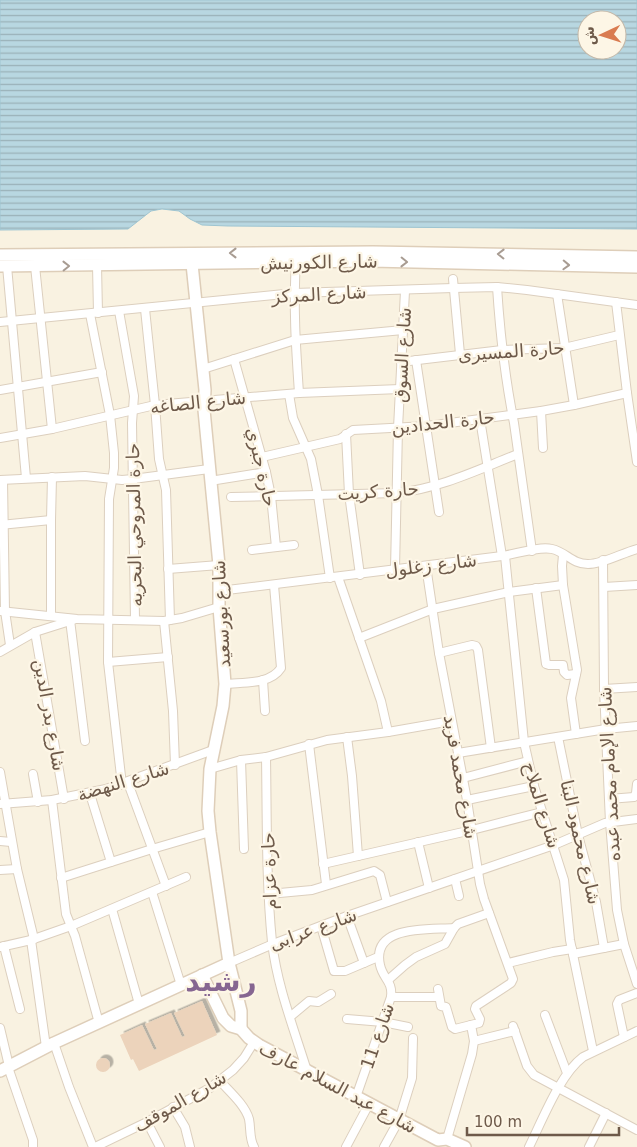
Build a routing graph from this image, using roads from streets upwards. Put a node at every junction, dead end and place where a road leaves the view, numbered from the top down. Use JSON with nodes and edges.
{"nodes":[{"id":1,"x":0,"y":254,"type":"edge"},
{"id":2,"x":637,"y":257,"type":"edge"},
{"id":3,"x":213,"y":258,"type":"junction"},
{"id":4,"x":296,"y":262,"type":"junction"},
{"id":5,"x":192,"y":264,"type":"junction"},
{"id":6,"x":97,"y":265,"type":"junction"},
{"id":7,"x":4,"y":266,"type":"edge"},
{"id":8,"x":35,"y":266,"type":"junction"},
{"id":9,"x":637,"y":267,"type":"edge"},
{"id":10,"x":453,"y":278,"type":"dead end"},
{"id":11,"x":497,"y":287,"type":"junction"},
{"id":12,"x":453,"y":288,"type":"junction"},
{"id":13,"x":405,"y":291,"type":"junction"},
{"id":14,"x":294,"y":293,"type":"junction"},
{"id":15,"x":557,"y":294,"type":"junction"},
{"id":16,"x":616,"y":302,"type":"junction"},
{"id":17,"x":196,"y":304,"type":"junction"},
{"id":18,"x":637,"y":305,"type":"edge"},
{"id":19,"x":145,"y":309,"type":"junction"},
{"id":20,"x":119,"y":311,"type":"junction"},
{"id":21,"x":94,"y":314,"type":"junction"},
{"id":22,"x":41,"y":318,"type":"junction"},
{"id":23,"x":12,"y":321,"type":"junction"},
{"id":24,"x":0,"y":322,"type":"edge"},
{"id":25,"x":403,"y":330,"type":"junction"},
{"id":26,"x":619,"y":335,"type":"junction"},
{"id":27,"x":295,"y":340,"type":"junction"},
{"id":28,"x":564,"y":348,"type":"junction"},
{"id":29,"x":502,"y":350,"type":"junction"},
{"id":30,"x":460,"y":354,"type":"junction"},
{"id":31,"x":234,"y":360,"type":"junction"},
{"id":32,"x":416,"y":360,"type":"junction"},
{"id":33,"x":401,"y":362,"type":"junction"},
{"id":34,"x":203,"y":369,"type":"junction"},
{"id":35,"x":102,"y":372,"type":"junction"},
{"id":36,"x":48,"y":382,"type":"junction"},
{"id":37,"x":18,"y":388,"type":"junction"},
{"id":38,"x":0,"y":390,"type":"edge"},
{"id":39,"x":400,"y":390,"type":"junction"},
{"id":40,"x":299,"y":393,"type":"junction"},
{"id":41,"x":626,"y":393,"type":"junction"},
{"id":42,"x":289,"y":394,"type":"junction"},
{"id":43,"x":245,"y":397,"type":"junction"},
{"id":44,"x":204,"y":401,"type":"junction"},
{"id":45,"x":155,"y":405,"type":"junction"},
{"id":46,"x":574,"y":406,"type":"junction"},
{"id":47,"x":134,"y":409,"type":"junction"},
{"id":48,"x":541,"y":411,"type":"junction"},
{"id":49,"x":110,"y":415,"type":"junction"},
{"id":50,"x":512,"y":415,"type":"junction"},
{"id":51,"x":480,"y":419,"type":"junction"},
{"id":52,"x":634,"y":419,"type":"edge"},
{"id":53,"x":427,"y":426,"type":"junction"},
{"id":54,"x":398,"y":428,"type":"junction"},
{"id":55,"x":52,"y":429,"type":"junction"},
{"id":56,"x":22,"y":434,"type":"junction"},
{"id":57,"x":346,"y":434,"type":"junction"},
{"id":58,"x":0,"y":438,"type":"edge"},
{"id":59,"x":306,"y":447,"type":"junction"},
{"id":60,"x":543,"y":448,"type":"dead end"},
{"id":61,"x":518,"y":454,"type":"junction"},
{"id":62,"x":262,"y":457,"type":"junction"},
{"id":63,"x":637,"y":462,"type":"edge"},
{"id":64,"x":488,"y":466,"type":"junction"},
{"id":65,"x":266,"y":472,"type":"junction"},
{"id":66,"x":210,"y":475,"type":"junction"},
{"id":67,"x":163,"y":476,"type":"junction"},
{"id":68,"x":52,"y":477,"type":"junction"},
{"id":69,"x":26,"y":478,"type":"junction"},
{"id":70,"x":112,"y":479,"type":"junction"},
{"id":71,"x":133,"y":479,"type":"junction"},
{"id":72,"x":1,"y":480,"type":"edge"},
{"id":73,"x":435,"y":486,"type":"junction"},
{"id":74,"x":397,"y":493,"type":"junction"},
{"id":75,"x":349,"y":494,"type":"junction"},
{"id":76,"x":318,"y":495,"type":"junction"},
{"id":77,"x":272,"y":496,"type":"junction"},
{"id":78,"x":231,"y":497,"type":"dead end"},
{"id":79,"x":439,"y":512,"type":"dead end"},
{"id":80,"x":51,"y":520,"type":"junction"},
{"id":81,"x":2,"y":525,"type":"edge"},
{"id":82,"x":294,"y":545,"type":"dead end"},
{"id":83,"x":276,"y":547,"type":"junction"},
{"id":84,"x":637,"y":549,"type":"edge"},
{"id":85,"x":252,"y":550,"type":"dead end"},
{"id":86,"x":532,"y":551,"type":"junction"},
{"id":87,"x":563,"y":555,"type":"junction"},
{"id":88,"x":503,"y":556,"type":"junction"},
{"id":89,"x":603,"y":560,"type":"junction"},
{"id":90,"x":219,"y":566,"type":"junction"},
{"id":91,"x":426,"y":566,"type":"junction"},
{"id":92,"x":168,"y":569,"type":"junction"},
{"id":93,"x":395,"y":570,"type":"junction"},
{"id":94,"x":360,"y":574,"type":"junction"},
{"id":95,"x":334,"y":578,"type":"junction"},
{"id":96,"x":274,"y":585,"type":"junction"},
{"id":97,"x":563,"y":585,"type":"junction"},
{"id":98,"x":637,"y":585,"type":"edge"},
{"id":99,"x":604,"y":587,"type":"junction"},
{"id":100,"x":536,"y":588,"type":"junction"},
{"id":101,"x":219,"y":591,"type":"junction"},
{"id":102,"x":510,"y":592,"type":"junction"},
{"id":103,"x":219,"y":607,"type":"junction"},
{"id":104,"x":433,"y":609,"type":"junction"},
{"id":105,"x":3,"y":611,"type":"edge"},
{"id":106,"x":51,"y":615,"type":"junction"},
{"id":107,"x":73,"y":620,"type":"junction"},
{"id":108,"x":109,"y":620,"type":"junction"},
{"id":109,"x":135,"y":620,"type":"junction"},
{"id":110,"x":167,"y":620,"type":"junction"},
{"id":111,"x":35,"y":632,"type":"junction"},
{"id":112,"x":359,"y":638,"type":"junction"},
{"id":113,"x":10,"y":645,"type":"junction"},
{"id":114,"x":0,"y":652,"type":"edge"},
{"id":115,"x":439,"y":653,"type":"junction"},
{"id":116,"x":168,"y":656,"type":"junction"},
{"id":117,"x":108,"y":662,"type":"junction"},
{"id":118,"x":576,"y":674,"type":"junction"},
{"id":119,"x":263,"y":680,"type":"junction"},
{"id":120,"x":225,"y":684,"type":"junction"},
{"id":121,"x":637,"y":687,"type":"edge"},
{"id":122,"x":604,"y":689,"type":"junction"},
{"id":123,"x":265,"y":711,"type":"dead end"},
{"id":124,"x":451,"y":721,"type":"junction"},
{"id":125,"x":637,"y":726,"type":"edge"},
{"id":126,"x":606,"y":729,"type":"junction"},
{"id":127,"x":388,"y":732,"type":"junction"},
{"id":128,"x":576,"y":734,"type":"junction"},
{"id":129,"x":558,"y":736,"type":"junction"},
{"id":130,"x":346,"y":737,"type":"junction"},
{"id":131,"x":85,"y":741,"type":"dead end"},
{"id":132,"x":524,"y":742,"type":"junction"},
{"id":133,"x":309,"y":744,"type":"junction"},
{"id":134,"x":491,"y":748,"type":"junction"},
{"id":135,"x":213,"y":750,"type":"junction"},
{"id":136,"x":458,"y":753,"type":"junction"},
{"id":137,"x":266,"y":756,"type":"junction"},
{"id":138,"x":241,"y":760,"type":"junction"},
{"id":139,"x":528,"y":761,"type":"junction"},
{"id":140,"x":175,"y":765,"type":"junction"},
{"id":141,"x":210,"y":769,"type":"junction"},
{"id":142,"x":0,"y":772,"type":"edge"},
{"id":143,"x":33,"y":774,"type":"dead end"},
{"id":144,"x":463,"y":778,"type":"junction"},
{"id":145,"x":125,"y":784,"type":"junction"},
{"id":146,"x":637,"y":784,"type":"edge"},
{"id":147,"x":534,"y":786,"type":"junction"},
{"id":148,"x":90,"y":794,"type":"junction"},
{"id":149,"x":64,"y":798,"type":"junction"},
{"id":150,"x":609,"y":799,"type":"junction"},
{"id":151,"x":52,"y":800,"type":"junction"},
{"id":152,"x":467,"y":800,"type":"junction"},
{"id":153,"x":38,"y":802,"type":"junction"},
{"id":154,"x":3,"y":804,"type":"edge"},
{"id":155,"x":542,"y":812,"type":"junction"},
{"id":156,"x":637,"y":819,"type":"edge"},
{"id":157,"x":610,"y":822,"type":"junction"},
{"id":158,"x":472,"y":830,"type":"junction"},
{"id":159,"x":210,"y":832,"type":"junction"},
{"id":160,"x":578,"y":835,"type":"junction"},
{"id":161,"x":0,"y":841,"type":"edge"},
{"id":162,"x":11,"y":842,"type":"junction"},
{"id":163,"x":418,"y":842,"type":"junction"},
{"id":164,"x":554,"y":845,"type":"junction"},
{"id":165,"x":152,"y":849,"type":"junction"},
{"id":166,"x":244,"y":849,"type":"dead end"},
{"id":167,"x":358,"y":856,"type":"junction"},
{"id":168,"x":111,"y":862,"type":"junction"},
{"id":169,"x":323,"y":864,"type":"junction"},
{"id":170,"x":17,"y":869,"type":"junction"},
{"id":171,"x":0,"y":870,"type":"edge"},
{"id":172,"x":478,"y":872,"type":"junction"},
{"id":173,"x":186,"y":877,"type":"dead end"},
{"id":174,"x":61,"y":878,"type":"junction"},
{"id":175,"x":455,"y":879,"type":"junction"},
{"id":176,"x":326,"y":884,"type":"junction"},
{"id":177,"x":166,"y":886,"type":"junction"},
{"id":178,"x":428,"y":888,"type":"junction"},
{"id":179,"x":152,"y":892,"type":"junction"},
{"id":180,"x":269,"y":894,"type":"junction"},
{"id":181,"x":460,"y":896,"type":"dead end"},
{"id":182,"x":387,"y":902,"type":"junction"},
{"id":183,"x":112,"y":909,"type":"junction"},
{"id":184,"x":489,"y":913,"type":"junction"},
{"id":185,"x":348,"y":916,"type":"junction"},
{"id":186,"x":71,"y":926,"type":"junction"},
{"id":187,"x":321,"y":926,"type":"junction"},
{"id":188,"x":454,"y":928,"type":"junction"},
{"id":189,"x":33,"y":939,"type":"junction"},
{"id":190,"x":272,"y":944,"type":"junction"},
{"id":191,"x":624,"y":944,"type":"junction"},
{"id":192,"x":2,"y":946,"type":"edge"},
{"id":193,"x":604,"y":948,"type":"junction"},
{"id":194,"x":573,"y":952,"type":"junction"},
{"id":195,"x":378,"y":957,"type":"junction"},
{"id":196,"x":229,"y":963,"type":"junction"},
{"id":197,"x":364,"y":963,"type":"junction"},
{"id":198,"x":508,"y":963,"type":"junction"},
{"id":199,"x":202,"y":975,"type":"junction"},
{"id":200,"x":388,"y":980,"type":"junction"},
{"id":201,"x":637,"y":984,"type":"edge"},
{"id":202,"x":181,"y":985,"type":"junction"},
{"id":203,"x":637,"y":993,"type":"edge"},
{"id":204,"x":331,"y":994,"type":"dead end"},
{"id":205,"x":391,"y":997,"type":"junction"},
{"id":206,"x":139,"y":1004,"type":"junction"},
{"id":207,"x":20,"y":1009,"type":"dead end"},
{"id":208,"x":291,"y":1016,"type":"junction"},
{"id":209,"x":544,"y":1016,"type":"dead end"},
{"id":210,"x":347,"y":1019,"type":"dead end"},
{"id":211,"x":383,"y":1022,"type":"junction"},
{"id":212,"x":98,"y":1023,"type":"junction"},
{"id":213,"x":471,"y":1025,"type":"junction"},
{"id":214,"x":408,"y":1027,"type":"dead end"},
{"id":215,"x":0,"y":1028,"type":"edge"},
{"id":216,"x":241,"y":1028,"type":"junction"},
{"id":217,"x":637,"y":1031,"type":"edge"},
{"id":218,"x":624,"y":1037,"type":"junction"},
{"id":219,"x":413,"y":1038,"type":"dead end"},
{"id":220,"x":474,"y":1041,"type":"junction"},
{"id":221,"x":254,"y":1042,"type":"junction"},
{"id":222,"x":50,"y":1045,"type":"junction"},
{"id":223,"x":593,"y":1051,"type":"junction"},
{"id":224,"x":6,"y":1068,"type":"edge"},
{"id":225,"x":307,"y":1070,"type":"junction"},
{"id":226,"x":567,"y":1072,"type":"junction"},
{"id":227,"x":220,"y":1081,"type":"junction"},
{"id":228,"x":559,"y":1087,"type":"junction"},
{"id":229,"x":356,"y":1097,"type":"junction"},
{"id":230,"x":369,"y":1104,"type":"junction"},
{"id":231,"x":173,"y":1108,"type":"junction"},
{"id":232,"x":606,"y":1113,"type":"junction"},
{"id":233,"x":399,"y":1120,"type":"junction"},
{"id":234,"x":147,"y":1122,"type":"junction"},
{"id":235,"x":637,"y":1130,"type":"edge"},
{"id":236,"x":442,"y":1142,"type":"edge"},
{"id":237,"x":34,"y":1147,"type":"edge"},
{"id":238,"x":94,"y":1147,"type":"edge"},
{"id":239,"x":160,"y":1147,"type":"edge"},
{"id":240,"x":190,"y":1147,"type":"edge"},
{"id":241,"x":254,"y":1147,"type":"edge"},
{"id":242,"x":346,"y":1147,"type":"edge"},
{"id":243,"x":384,"y":1147,"type":"edge"},
{"id":244,"x":465,"y":1147,"type":"edge"},
{"id":245,"x":529,"y":1147,"type":"edge"},
{"id":246,"x":589,"y":1147,"type":"edge"}],
"edges":[{"from":1,"to":3,"type":"street","name":"شارع الكورنيش"},
{"from":2,"to":3,"type":"street","name":"شارع الكورنيش","one_way":true},
{"from":3,"to":4,"type":"street","name":"شارع الكورنيش"},
{"from":3,"to":5,"type":"street","name":"شارع الكورنيش"},
{"from":4,"to":9,"type":"street","name":"شارع الكورنيش","one_way":true},
{"from":4,"to":14,"type":"street"},
{"from":5,"to":6,"type":"street","name":"شارع الكورنيش"},
{"from":5,"to":17,"type":"street","name":"شارع بورسعيد"},
{"from":8,"to":6,"type":"street","name":"شارع الكورنيش","one_way":true},
{"from":6,"to":21,"type":"street"},
{"from":7,"to":8,"type":"street","name":"شارع الكورنيش"},
{"from":7,"to":23,"type":"street"},
{"from":8,"to":22,"type":"street"},
{"from":10,"to":12,"type":"street"},
{"from":11,"to":12,"type":"street","name":"شارع المركز"},
{"from":11,"to":15,"type":"street","name":"شارع المركز"},
{"from":11,"to":29,"type":"street"},
{"from":12,"to":13,"type":"street","name":"شارع المركز"},
{"from":12,"to":30,"type":"street"},
{"from":13,"to":14,"type":"street","name":"شارع المركز"},
{"from":13,"to":25,"type":"street","name":"شارع السوق"},
{"from":14,"to":17,"type":"street","name":"شارع المركز"},
{"from":14,"to":27,"type":"street"},
{"from":15,"to":16,"type":"street","name":"شارع المركز"},
{"from":15,"to":28,"type":"street"},
{"from":16,"to":18,"type":"street","name":"شارع المركز"},
{"from":16,"to":26,"type":"street"},
{"from":17,"to":19,"type":"street","name":"شارع المركز"},
{"from":17,"to":34,"type":"street","name":"شارع بورسعيد"},
{"from":19,"to":20,"type":"street","name":"شارع المركز"},
{"from":19,"to":45,"type":"street"},
{"from":20,"to":21,"type":"street","name":"شارع المركز"},
{"from":20,"to":47,"type":"street","name":"حارة المروحي البحريه"},
{"from":21,"to":22,"type":"street","name":"شارع المركز"},
{"from":21,"to":35,"type":"street"},
{"from":22,"to":23,"type":"street","name":"شارع المركز"},
{"from":22,"to":36,"type":"street"},
{"from":23,"to":24,"type":"street","name":"شارع المركز"},
{"from":23,"to":37,"type":"street"},
{"from":25,"to":27,"type":"street"},
{"from":25,"to":33,"type":"street","name":"شارع السوق"},
{"from":26,"to":28,"type":"street","name":"حارة المسيرى"},
{"from":26,"to":41,"type":"street"},
{"from":27,"to":31,"type":"street"},
{"from":27,"to":40,"type":"street"},
{"from":28,"to":29,"type":"street","name":"حارة المسيرى"},
{"from":28,"to":46,"type":"street"},
{"from":29,"to":30,"type":"street","name":"حارة المسيرى"},
{"from":29,"to":50,"type":"street"},
{"from":30,"to":32,"type":"street","name":"حارة المسيرى"},
{"from":31,"to":34,"type":"street"},
{"from":31,"to":43,"type":"street","name":"حارة جبري"},
{"from":32,"to":33,"type":"street","name":"حارة المسيرى"},
{"from":32,"to":53,"type":"street"},
{"from":33,"to":39,"type":"street","name":"شارع السوق"},
{"from":34,"to":44,"type":"street","name":"شارع بورسعيد"},
{"from":35,"to":36,"type":"street"},
{"from":35,"to":49,"type":"street"},
{"from":36,"to":37,"type":"street"},
{"from":36,"to":55,"type":"street"},
{"from":37,"to":38,"type":"street"},
{"from":37,"to":56,"type":"street"},
{"from":39,"to":40,"type":"street","name":"شارع الصاغه"},
{"from":39,"to":54,"type":"street","name":"شارع السوق"},
{"from":40,"to":42,"type":"street","name":"شارع الصاغه"},
{"from":41,"to":46,"type":"street","name":"حارة الحدادين"},
{"from":41,"to":52,"type":"street"},
{"from":42,"to":43,"type":"street","name":"شارع الصاغه"},
{"from":42,"to":59,"type":"street"},
{"from":43,"to":44,"type":"street","name":"شارع الصاغه"},
{"from":43,"to":62,"type":"street","name":"حارة جبري"},
{"from":44,"to":45,"type":"street","name":"شارع الصاغه"},
{"from":44,"to":66,"type":"street","name":"شارع بورسعيد"},
{"from":45,"to":47,"type":"street","name":"شارع الصاغه"},
{"from":45,"to":67,"type":"street"},
{"from":46,"to":48,"type":"street","name":"حارة الحدادين"},
{"from":47,"to":49,"type":"street","name":"شارع الصاغه"},
{"from":47,"to":71,"type":"street","name":"حارة المروحي البحريه"},
{"from":48,"to":50,"type":"street","name":"حارة الحدادين"},
{"from":48,"to":60,"type":"street"},
{"from":49,"to":55,"type":"street","name":"شارع الصاغه"},
{"from":49,"to":70,"type":"street"},
{"from":50,"to":51,"type":"street","name":"حارة الحدادين"},
{"from":50,"to":61,"type":"street"},
{"from":51,"to":53,"type":"street","name":"حارة الحدادين"},
{"from":51,"to":64,"type":"street","name":"شارع الملاح"},
{"from":52,"to":63,"type":"street"},
{"from":53,"to":54,"type":"street","name":"حارة الحدادين"},
{"from":53,"to":73,"type":"street"},
{"from":54,"to":57,"type":"street","name":"حارة الحدادين"},
{"from":54,"to":74,"type":"street","name":"شارع السوق"},
{"from":55,"to":56,"type":"street","name":"شارع الصاغه"},
{"from":56,"to":58,"type":"street","name":"شارع الصاغه"},
{"from":56,"to":69,"type":"street"},
{"from":57,"to":59,"type":"street","name":"حارة الحدادين"},
{"from":57,"to":75,"type":"street"},
{"from":59,"to":62,"type":"street","name":"حارة الحدادين"},
{"from":59,"to":76,"type":"street"},
{"from":61,"to":64,"type":"street","name":"حارة كريت"},
{"from":61,"to":86,"type":"street"},
{"from":62,"to":65,"type":"street","name":"حارة جبري"},
{"from":64,"to":73,"type":"street","name":"حارة كريت"},
{"from":64,"to":88,"type":"street","name":"شارع الملاح"},
{"from":65,"to":66,"type":"street"},
{"from":65,"to":77,"type":"street","name":"حارة جبري"},
{"from":66,"to":67,"type":"street"},
{"from":66,"to":90,"type":"street","name":"شارع بورسعيد"},
{"from":67,"to":71,"type":"street"},
{"from":67,"to":92,"type":"street"},
{"from":68,"to":69,"type":"street"},
{"from":68,"to":70,"type":"street"},
{"from":68,"to":80,"type":"street"},
{"from":69,"to":72,"type":"street"},
{"from":70,"to":71,"type":"street"},
{"from":70,"to":108,"type":"street"},
{"from":71,"to":109,"type":"street","name":"حارة المروحي البحريه"},
{"from":72,"to":81,"type":"street"},
{"from":73,"to":74,"type":"street","name":"حارة كريت"},
{"from":73,"to":79,"type":"street"},
{"from":74,"to":75,"type":"street","name":"حارة كريت"},
{"from":74,"to":93,"type":"street","name":"شارع السوق"},
{"from":75,"to":76,"type":"street","name":"حارة كريت"},
{"from":75,"to":94,"type":"street"},
{"from":76,"to":77,"type":"street","name":"حارة كريت"},
{"from":76,"to":95,"type":"street"},
{"from":77,"to":78,"type":"street","name":"حارة كريت"},
{"from":77,"to":83,"type":"street","name":"حارة جبري"},
{"from":80,"to":81,"type":"street"},
{"from":80,"to":106,"type":"street"},
{"from":81,"to":105,"type":"street"},
{"from":82,"to":83,"type":"street"},
{"from":83,"to":85,"type":"street"},
{"from":84,"to":89,"type":"street","name":"شارع زغلول"},
{"from":86,"to":87,"type":"street","name":"شارع زغلول"},
{"from":86,"to":88,"type":"street","name":"شارع زغلول"},
{"from":87,"to":89,"type":"street","name":"شارع زغلول"},
{"from":87,"to":97,"type":"street"},
{"from":88,"to":91,"type":"street","name":"شارع زغلول"},
{"from":88,"to":102,"type":"street","name":"شارع الملاح"},
{"from":89,"to":99,"type":"street","name":"شارع الإمام محمد عبده"},
{"from":90,"to":92,"type":"street"},
{"from":90,"to":101,"type":"street","name":"شارع بورسعيد"},
{"from":91,"to":93,"type":"street","name":"شارع زغلول"},
{"from":91,"to":104,"type":"street","name":"شارع محمد فريد"},
{"from":92,"to":110,"type":"street"},
{"from":93,"to":94,"type":"street","name":"شارع زغلول"},
{"from":94,"to":95,"type":"street","name":"شارع زغلول"},
{"from":95,"to":96,"type":"street","name":"شارع زغلول"},
{"from":95,"to":112,"type":"street"},
{"from":96,"to":101,"type":"street","name":"شارع زغلول"},
{"from":96,"to":119,"type":"street"},
{"from":97,"to":100,"type":"street"},
{"from":97,"to":118,"type":"street"},
{"from":98,"to":99,"type":"street"},
{"from":99,"to":122,"type":"street","name":"شارع الإمام محمد عبده"},
{"from":100,"to":102,"type":"street"},
{"from":100,"to":118,"type":"street"},
{"from":101,"to":103,"type":"street","name":"شارع بورسعيد"},
{"from":102,"to":104,"type":"street"},
{"from":102,"to":132,"type":"street","name":"شارع الملاح"},
{"from":103,"to":110,"type":"street"},
{"from":103,"to":120,"type":"street","name":"شارع بورسعيد"},
{"from":104,"to":112,"type":"street"},
{"from":104,"to":115,"type":"street","name":"شارع محمد فريد"},
{"from":105,"to":106,"type":"street"},
{"from":105,"to":113,"type":"street"},
{"from":106,"to":107,"type":"street"},
{"from":107,"to":108,"type":"street"},
{"from":107,"to":111,"type":"street"},
{"from":107,"to":131,"type":"street"},
{"from":108,"to":109,"type":"street"},
{"from":108,"to":117,"type":"street"},
{"from":109,"to":110,"type":"street"},
{"from":110,"to":116,"type":"street"},
{"from":111,"to":113,"type":"street"},
{"from":111,"to":149,"type":"street","name":"شارع بدر الدين"},
{"from":112,"to":127,"type":"street"},
{"from":113,"to":114,"type":"street"},
{"from":115,"to":124,"type":"street","name":"شارع محمد فريد"},
{"from":115,"to":134,"type":"street"},
{"from":116,"to":117,"type":"street"},
{"from":116,"to":140,"type":"street"},
{"from":117,"to":145,"type":"street"},
{"from":118,"to":128,"type":"street"},
{"from":119,"to":120,"type":"street"},
{"from":119,"to":123,"type":"street"},
{"from":120,"to":135,"type":"street","name":"شارع بورسعيد"},
{"from":121,"to":122,"type":"street"},
{"from":122,"to":126,"type":"street","name":"شارع الإمام محمد عبده"},
{"from":124,"to":127,"type":"street"},
{"from":124,"to":136,"type":"street","name":"شارع محمد فريد"},
{"from":125,"to":126,"type":"street"},
{"from":126,"to":128,"type":"street"},
{"from":126,"to":150,"type":"street","name":"شارع الإمام محمد عبده"},
{"from":127,"to":130,"type":"street"},
{"from":128,"to":129,"type":"street"},
{"from":129,"to":132,"type":"street"},
{"from":129,"to":160,"type":"street","name":"شارع محمود البنا"},
{"from":130,"to":133,"type":"street"},
{"from":130,"to":167,"type":"street"},
{"from":132,"to":134,"type":"street"},
{"from":132,"to":139,"type":"street","name":"شارع الملاح"},
{"from":133,"to":137,"type":"street"},
{"from":133,"to":169,"type":"street"},
{"from":134,"to":136,"type":"street"},
{"from":135,"to":140,"type":"street","name":"شارع النهضة"},
{"from":135,"to":141,"type":"street","name":"شارع بورسعيد"},
{"from":136,"to":144,"type":"street","name":"شارع محمد فريد"},
{"from":137,"to":138,"type":"street"},
{"from":137,"to":180,"type":"street","name":"حارة عزام"},
{"from":138,"to":141,"type":"street"},
{"from":138,"to":166,"type":"street"},
{"from":139,"to":144,"type":"street"},
{"from":139,"to":147,"type":"street","name":"شارع الملاح"},
{"from":140,"to":145,"type":"street","name":"شارع النهضة"},
{"from":141,"to":159,"type":"street","name":"شارع بورسعيد"},
{"from":142,"to":154,"type":"street"},
{"from":143,"to":153,"type":"street"},
{"from":144,"to":152,"type":"street","name":"شارع محمد فريد"},
{"from":145,"to":148,"type":"street","name":"شارع النهضة"},
{"from":145,"to":165,"type":"street"},
{"from":146,"to":150,"type":"street"},
{"from":147,"to":152,"type":"street"},
{"from":147,"to":155,"type":"street","name":"شارع الملاح"},
{"from":148,"to":149,"type":"street","name":"شارع النهضة"},
{"from":148,"to":168,"type":"street"},
{"from":149,"to":151,"type":"street","name":"شارع النهضة"},
{"from":150,"to":157,"type":"street","name":"شارع الإمام محمد عبده"},
{"from":151,"to":153,"type":"street","name":"شارع النهضة"},
{"from":151,"to":174,"type":"street"},
{"from":152,"to":158,"type":"street","name":"شارع محمد فريد"},
{"from":153,"to":154,"type":"street","name":"شارع النهضة"},
{"from":154,"to":162,"type":"street"},
{"from":155,"to":158,"type":"street"},
{"from":155,"to":164,"type":"street","name":"شارع الملاح"},
{"from":156,"to":157,"type":"street","name":"شارع عرابى"},
{"from":157,"to":160,"type":"street","name":"شارع عرابى"},
{"from":157,"to":191,"type":"street","name":"شارع الإمام محمد عبده"},
{"from":158,"to":163,"type":"street"},
{"from":158,"to":172,"type":"street","name":"شارع محمد فريد"},
{"from":159,"to":165,"type":"street"},
{"from":159,"to":196,"type":"street","name":"شارع بورسعيد"},
{"from":160,"to":164,"type":"street","name":"شارع عرابى"},
{"from":160,"to":193,"type":"street","name":"شارع محمود البنا"},
{"from":161,"to":162,"type":"street"},
{"from":162,"to":170,"type":"street"},
{"from":163,"to":167,"type":"street"},
{"from":163,"to":178,"type":"street"},
{"from":164,"to":172,"type":"street","name":"شارع عرابى"},
{"from":164,"to":194,"type":"street","name":"شارع الملاح"},
{"from":165,"to":168,"type":"street"},
{"from":165,"to":177,"type":"street"},
{"from":167,"to":169,"type":"street"},
{"from":168,"to":174,"type":"street"},
{"from":169,"to":176,"type":"street"},
{"from":170,"to":171,"type":"street"},
{"from":170,"to":189,"type":"street"},
{"from":172,"to":175,"type":"street","name":"شارع عرابى"},
{"from":172,"to":184,"type":"street","name":"شارع محمد فريد"},
{"from":173,"to":177,"type":"street"},
{"from":174,"to":186,"type":"street"},
{"from":175,"to":178,"type":"street","name":"شارع عرابى"},
{"from":175,"to":181,"type":"street"},
{"from":176,"to":180,"type":"street"},
{"from":176,"to":182,"type":"street"},
{"from":177,"to":179,"type":"street"},
{"from":178,"to":182,"type":"street","name":"شارع عرابى"},
{"from":179,"to":183,"type":"street"},
{"from":179,"to":202,"type":"street"},
{"from":180,"to":190,"type":"street","name":"حارة عزام"},
{"from":182,"to":185,"type":"street","name":"شارع عرابى"},
{"from":183,"to":186,"type":"street"},
{"from":183,"to":206,"type":"street"},
{"from":184,"to":188,"type":"street"},
{"from":184,"to":198,"type":"street","name":"شارع محمد فريد"},
{"from":185,"to":187,"type":"street","name":"شارع عرابى"},
{"from":185,"to":197,"type":"street"},
{"from":186,"to":189,"type":"street"},
{"from":186,"to":212,"type":"street"},
{"from":187,"to":190,"type":"street","name":"شارع عرابى"},
{"from":187,"to":197,"type":"street"},
{"from":188,"to":195,"type":"street"},
{"from":188,"to":200,"type":"street"},
{"from":189,"to":192,"type":"street"},
{"from":189,"to":222,"type":"street"},
{"from":190,"to":196,"type":"street","name":"شارع عرابى"},
{"from":190,"to":208,"type":"street","name":"حارة عزام"},
{"from":191,"to":193,"type":"street"},
{"from":191,"to":201,"type":"street","name":"شارع الإمام محمد عبده"},
{"from":192,"to":207,"type":"street"},
{"from":193,"to":194,"type":"street"},
{"from":194,"to":198,"type":"street"},
{"from":194,"to":223,"type":"street","name":"شارع الملاح"},
{"from":195,"to":197,"type":"street"},
{"from":195,"to":200,"type":"street","name":"شارع 11"},
{"from":196,"to":199,"type":"street","name":"شارع عرابى"},
{"from":196,"to":216,"type":"street","name":"شارع عبد السلام عارف"},
{"from":198,"to":213,"type":"street","name":"شارع محمد فريد"},
{"from":199,"to":202,"type":"street","name":"شارع عرابى"},
{"from":199,"to":216,"type":"street","name":"شارع عبد السلام عارف"},
{"from":200,"to":205,"type":"street","name":"شارع 11"},
{"from":202,"to":206,"type":"street","name":"شارع عرابى"},
{"from":203,"to":218,"type":"street"},
{"from":204,"to":208,"type":"street"},
{"from":205,"to":211,"type":"street","name":"شارع 11"},
{"from":205,"to":213,"type":"street"},
{"from":206,"to":212,"type":"street","name":"شارع عرابى"},
{"from":208,"to":225,"type":"street","name":"حارة عزام"},
{"from":209,"to":226,"type":"street"},
{"from":210,"to":211,"type":"street"},
{"from":211,"to":214,"type":"street"},
{"from":211,"to":229,"type":"street","name":"شارع 11"},
{"from":212,"to":222,"type":"street","name":"شارع عرابى"},
{"from":213,"to":220,"type":"street"},
{"from":215,"to":224,"type":"street"},
{"from":216,"to":221,"type":"street","name":"شارع عبد السلام عارف"},
{"from":217,"to":218,"type":"street"},
{"from":218,"to":223,"type":"street"},
{"from":219,"to":233,"type":"street"},
{"from":220,"to":228,"type":"street"},
{"from":220,"to":236,"type":"street"},
{"from":221,"to":225,"type":"street","name":"شارع عبد السلام عارف"},
{"from":221,"to":227,"type":"street","name":"شارع الموقف"},
{"from":222,"to":224,"type":"street","name":"شارع عرابى"},
{"from":222,"to":238,"type":"street"},
{"from":223,"to":226,"type":"street"},
{"from":224,"to":237,"type":"street"},
{"from":225,"to":229,"type":"street","name":"شارع عبد السلام عارف"},
{"from":226,"to":228,"type":"street"},
{"from":227,"to":231,"type":"street","name":"شارع الموقف"},
{"from":227,"to":241,"type":"street"},
{"from":228,"to":232,"type":"street"},
{"from":228,"to":245,"type":"street"},
{"from":229,"to":230,"type":"street","name":"شارع عبد السلام عارف"},
{"from":230,"to":233,"type":"street","name":"شارع عبد السلام عارف"},
{"from":230,"to":242,"type":"street"},
{"from":231,"to":234,"type":"street","name":"شارع الموقف"},
{"from":231,"to":240,"type":"street"},
{"from":232,"to":235,"type":"street"},
{"from":232,"to":246,"type":"street"},
{"from":233,"to":236,"type":"street","name":"شارع عبد السلام عارف"},
{"from":233,"to":243,"type":"street"},
{"from":234,"to":238,"type":"street","name":"شارع الموقف"},
{"from":234,"to":239,"type":"street"},
{"from":236,"to":244,"type":"street","name":"شارع عبد السلام عارف"}]}
